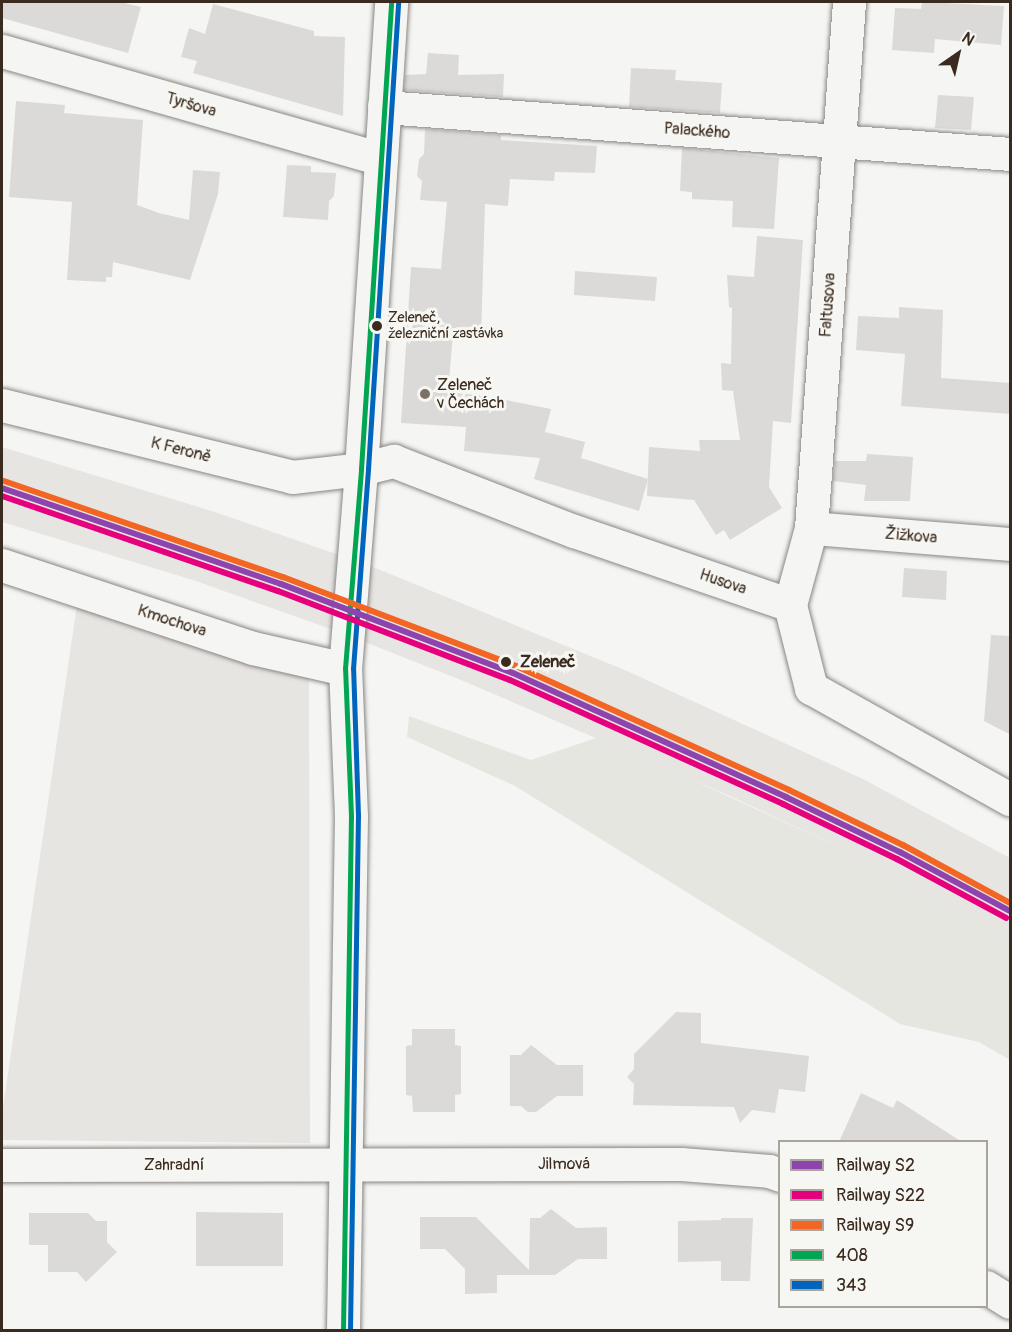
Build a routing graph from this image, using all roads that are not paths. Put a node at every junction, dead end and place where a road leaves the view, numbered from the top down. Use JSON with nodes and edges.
{"nodes":[{"id":1,"x":391,"y":2,"type":"edge"},
{"id":2,"x":849,"y":2,"type":"edge"},
{"id":3,"x":2,"y":51,"type":"edge"},
{"id":4,"x":384,"y":107,"type":"junction"},
{"id":5,"x":840,"y":142,"type":"junction"},
{"id":6,"x":1011,"y":154,"type":"edge"},
{"id":7,"x":381,"y":159,"type":"junction"},
{"id":8,"x":2,"y":405,"type":"edge"},
{"id":9,"x":362,"y":470,"type":"junction"},
{"id":10,"x":811,"y":528,"type":"junction"},
{"id":11,"x":1011,"y":544,"type":"edge"},
{"id":12,"x":2,"y":565,"type":"edge"},
{"id":13,"x":790,"y":605,"type":"junction"},
{"id":14,"x":345,"y":669,"type":"junction"},
{"id":15,"x":1011,"y":800,"type":"edge"},
{"id":16,"x":2,"y":1165,"type":"edge"},
{"id":17,"x":347,"y":1165,"type":"junction"},
{"id":18,"x":778,"y":1174,"type":"edge"},
{"id":19,"x":988,"y":1288,"type":"edge"},
{"id":20,"x":1011,"y":1302,"type":"edge"},
{"id":21,"x":343,"y":1330,"type":"edge"}],
"edges":[{"from":1,"to":4,"type":"street"},
{"from":2,"to":5,"type":"street","name":"Faltusova"},
{"from":3,"to":7,"type":"street","name":"Tyršova"},
{"from":4,"to":5,"type":"street","name":"Palackého"},
{"from":4,"to":7,"type":"street"},
{"from":5,"to":6,"type":"street","name":"Palackého"},
{"from":5,"to":10,"type":"street","name":"Faltusova"},
{"from":7,"to":9,"type":"street"},
{"from":8,"to":9,"type":"street","name":"K Feroně"},
{"from":9,"to":13,"type":"street","name":"Husova"},
{"from":9,"to":14,"type":"street"},
{"from":10,"to":11,"type":"street","name":"Žižkova"},
{"from":10,"to":13,"type":"street","name":"Faltusova"},
{"from":12,"to":14,"type":"street","name":"Kmochova"},
{"from":13,"to":15,"type":"street"},
{"from":14,"to":17,"type":"street"},
{"from":16,"to":17,"type":"street","name":"Zahradní"},
{"from":17,"to":18,"type":"street","name":"Jilmová"},
{"from":17,"to":21,"type":"street"},
{"from":19,"to":20,"type":"street"}]}
